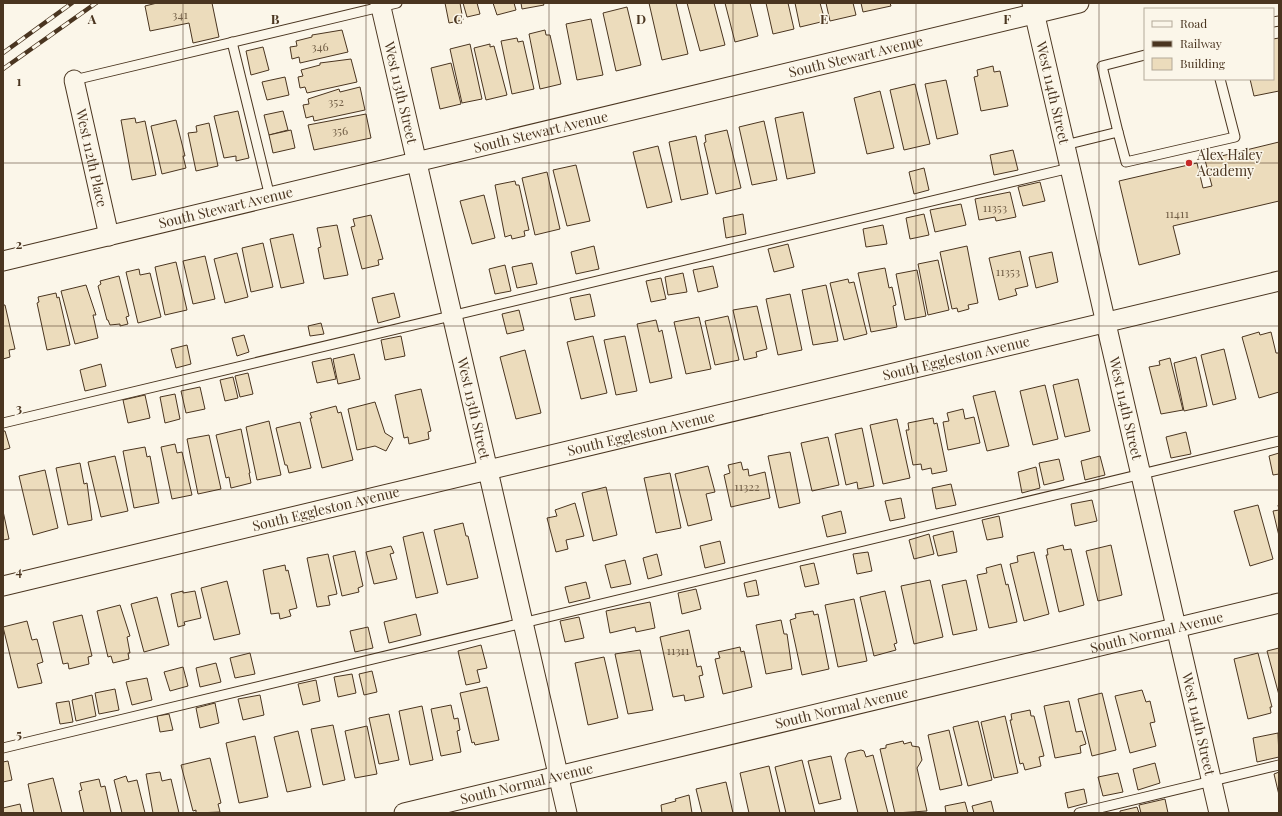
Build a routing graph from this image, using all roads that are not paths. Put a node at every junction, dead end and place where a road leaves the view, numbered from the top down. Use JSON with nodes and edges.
{"nodes":[{"id":1,"x":1079,"y":3,"type":"edge"},
{"id":2,"x":386,"y":4,"type":"edge"},
{"id":3,"x":1033,"y":8,"type":"edge"},
{"id":4,"x":232,"y":42,"type":"junction"},
{"id":5,"x":1144,"y":55,"type":"edge"},
{"id":6,"x":74,"y":80,"type":"joint"},
{"id":7,"x":1220,"y":80,"type":"edge"},
{"id":8,"x":1118,"y":132,"type":"junction"},
{"id":9,"x":1065,"y":145,"type":"junction"},
{"id":10,"x":417,"y":162,"type":"junction"},
{"id":11,"x":1070,"y":168,"type":"junction"},
{"id":12,"x":270,"y":197,"type":"junction"},
{"id":13,"x":109,"y":236,"type":"junction"},
{"id":14,"x":3,"y":261,"type":"edge"},
{"id":15,"x":1279,"y":281,"type":"edge"},
{"id":16,"x":452,"y":316,"type":"junction"},
{"id":17,"x":1106,"y":323,"type":"junction"},
{"id":18,"x":3,"y":423,"type":"edge"},
{"id":19,"x":1279,"y":441,"type":"edge"},
{"id":20,"x":488,"y":470,"type":"junction"},
{"id":21,"x":1141,"y":474,"type":"junction"},
{"id":22,"x":3,"y":586,"type":"edge"},
{"id":23,"x":1279,"y":604,"type":"edge"},
{"id":24,"x":523,"y":623,"type":"junction"},
{"id":25,"x":1176,"y":628,"type":"junction"},
{"id":26,"x":3,"y":748,"type":"edge"},
{"id":27,"x":1279,"y":765,"type":"edge"},
{"id":28,"x":558,"y":776,"type":"junction"},
{"id":29,"x":1212,"y":782,"type":"junction"},
{"id":30,"x":404,"y":813,"type":"edge"},
{"id":31,"x":567,"y":813,"type":"edge"},
{"id":32,"x":1079,"y":813,"type":"edge"},
{"id":33,"x":1219,"y":813,"type":"edge"}],
"edges":[{"from":1,"to":3,"type":"street","name":"South Stewart Avenue"},
{"from":2,"to":4,"type":"lane"},
{"from":2,"to":10,"type":"street","name":"West 113th Street"},
{"from":3,"to":9,"type":"street","name":"West 114th Street"},
{"from":3,"to":10,"type":"street","name":"South Stewart Avenue"},
{"from":4,"to":6,"type":"lane"},
{"from":4,"to":12,"type":"lane"},
{"from":5,"to":8,"type":"lane"},
{"from":6,"to":13,"type":"street","name":"West 112th Place"},
{"from":7,"to":8,"type":"lane"},
{"from":8,"to":9,"type":"lane"},
{"from":9,"to":11,"type":"street","name":"West 114th Street"},
{"from":10,"to":12,"type":"street","name":"South Stewart Avenue"},
{"from":10,"to":16,"type":"street","name":"West 113th Street"},
{"from":11,"to":16,"type":"lane"},
{"from":11,"to":17,"type":"street","name":"West 114th Street"},
{"from":12,"to":13,"type":"street","name":"South Stewart Avenue"},
{"from":13,"to":14,"type":"street","name":"South Stewart Avenue"},
{"from":15,"to":17,"type":"street","name":"South Eggleston Avenue"},
{"from":16,"to":18,"type":"lane"},
{"from":16,"to":20,"type":"street","name":"West 113th Street"},
{"from":17,"to":20,"type":"street","name":"South Eggleston Avenue"},
{"from":17,"to":21,"type":"street","name":"West 114th Street"},
{"from":19,"to":21,"type":"lane"},
{"from":20,"to":22,"type":"street","name":"South Eggleston Avenue"},
{"from":20,"to":24,"type":"street","name":"West 113th Street"},
{"from":21,"to":24,"type":"lane"},
{"from":21,"to":25,"type":"street","name":"West 114th Street"},
{"from":23,"to":25,"type":"street","name":"South Normal Avenue"},
{"from":24,"to":26,"type":"lane"},
{"from":24,"to":28,"type":"street","name":"West 113th Street"},
{"from":25,"to":28,"type":"street","name":"South Normal Avenue"},
{"from":25,"to":29,"type":"street","name":"West 114th Street"},
{"from":27,"to":29,"type":"lane"},
{"from":28,"to":30,"type":"street","name":"South Normal Avenue"},
{"from":28,"to":31,"type":"street","name":"West 113th Street"},
{"from":29,"to":32,"type":"lane"},
{"from":29,"to":33,"type":"street","name":"West 114th Street"}]}
